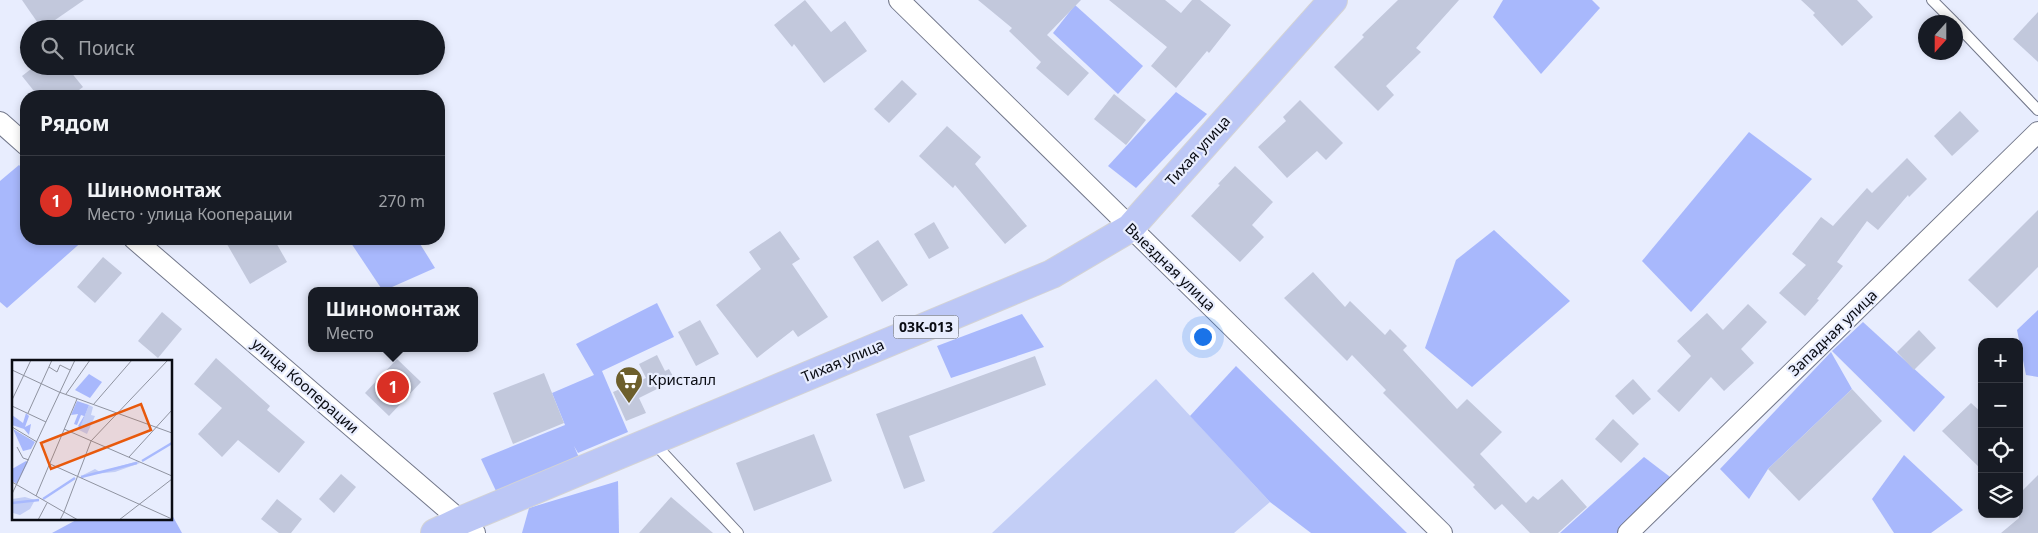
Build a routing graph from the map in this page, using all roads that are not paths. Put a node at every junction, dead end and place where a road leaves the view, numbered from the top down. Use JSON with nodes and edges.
{"nodes":[{"id":1,"x":899,"y":0,"type":"edge"},
{"id":2,"x":1333,"y":0,"type":"edge"},
{"id":3,"x":1932,"y":0,"type":"edge"},
{"id":4,"x":1947,"y":15,"type":"edge"},
{"id":5,"x":1963,"y":31,"type":"edge"},
{"id":6,"x":2038,"y":110,"type":"edge"},
{"id":7,"x":0,"y":122,"type":"edge"},
{"id":8,"x":2038,"y":132,"type":"edge"},
{"id":9,"x":20,"y":140,"type":"edge"},
{"id":10,"x":1130,"y":228,"type":"junction"},
{"id":11,"x":141,"y":245,"type":"edge"},
{"id":12,"x":652,"y":441,"type":"junction"},
{"id":13,"x":468,"y":527,"type":"edge"},
{"id":14,"x":435,"y":533,"type":"edge"},
{"id":15,"x":738,"y":533,"type":"edge"},
{"id":16,"x":1442,"y":533,"type":"edge"},
{"id":17,"x":1628,"y":533,"type":"edge"}],
"edges":[{"from":1,"to":10,"type":"street","name":"Выездная улица"},
{"from":2,"to":10,"type":"main road","name":"Тихая улица","number":"03К-013"},
{"from":3,"to":4,"type":"lane"},
{"from":5,"to":6,"type":"lane"},
{"from":7,"to":9,"type":"street"},
{"from":8,"to":17,"type":"street","name":"Западная улица"},
{"from":10,"to":12,"type":"main road","name":"Тихая улица","number":"03К-013"},
{"from":10,"to":16,"type":"street","name":"Выездная улица"},
{"from":11,"to":13,"type":"street","name":"улица Кооперации"},
{"from":12,"to":13,"type":"main road","name":"Тихая улица","number":"03К-013"},
{"from":12,"to":15,"type":"lane"},
{"from":13,"to":14,"type":"main road","name":"Тихая улица","number":"03К-013"}]}
